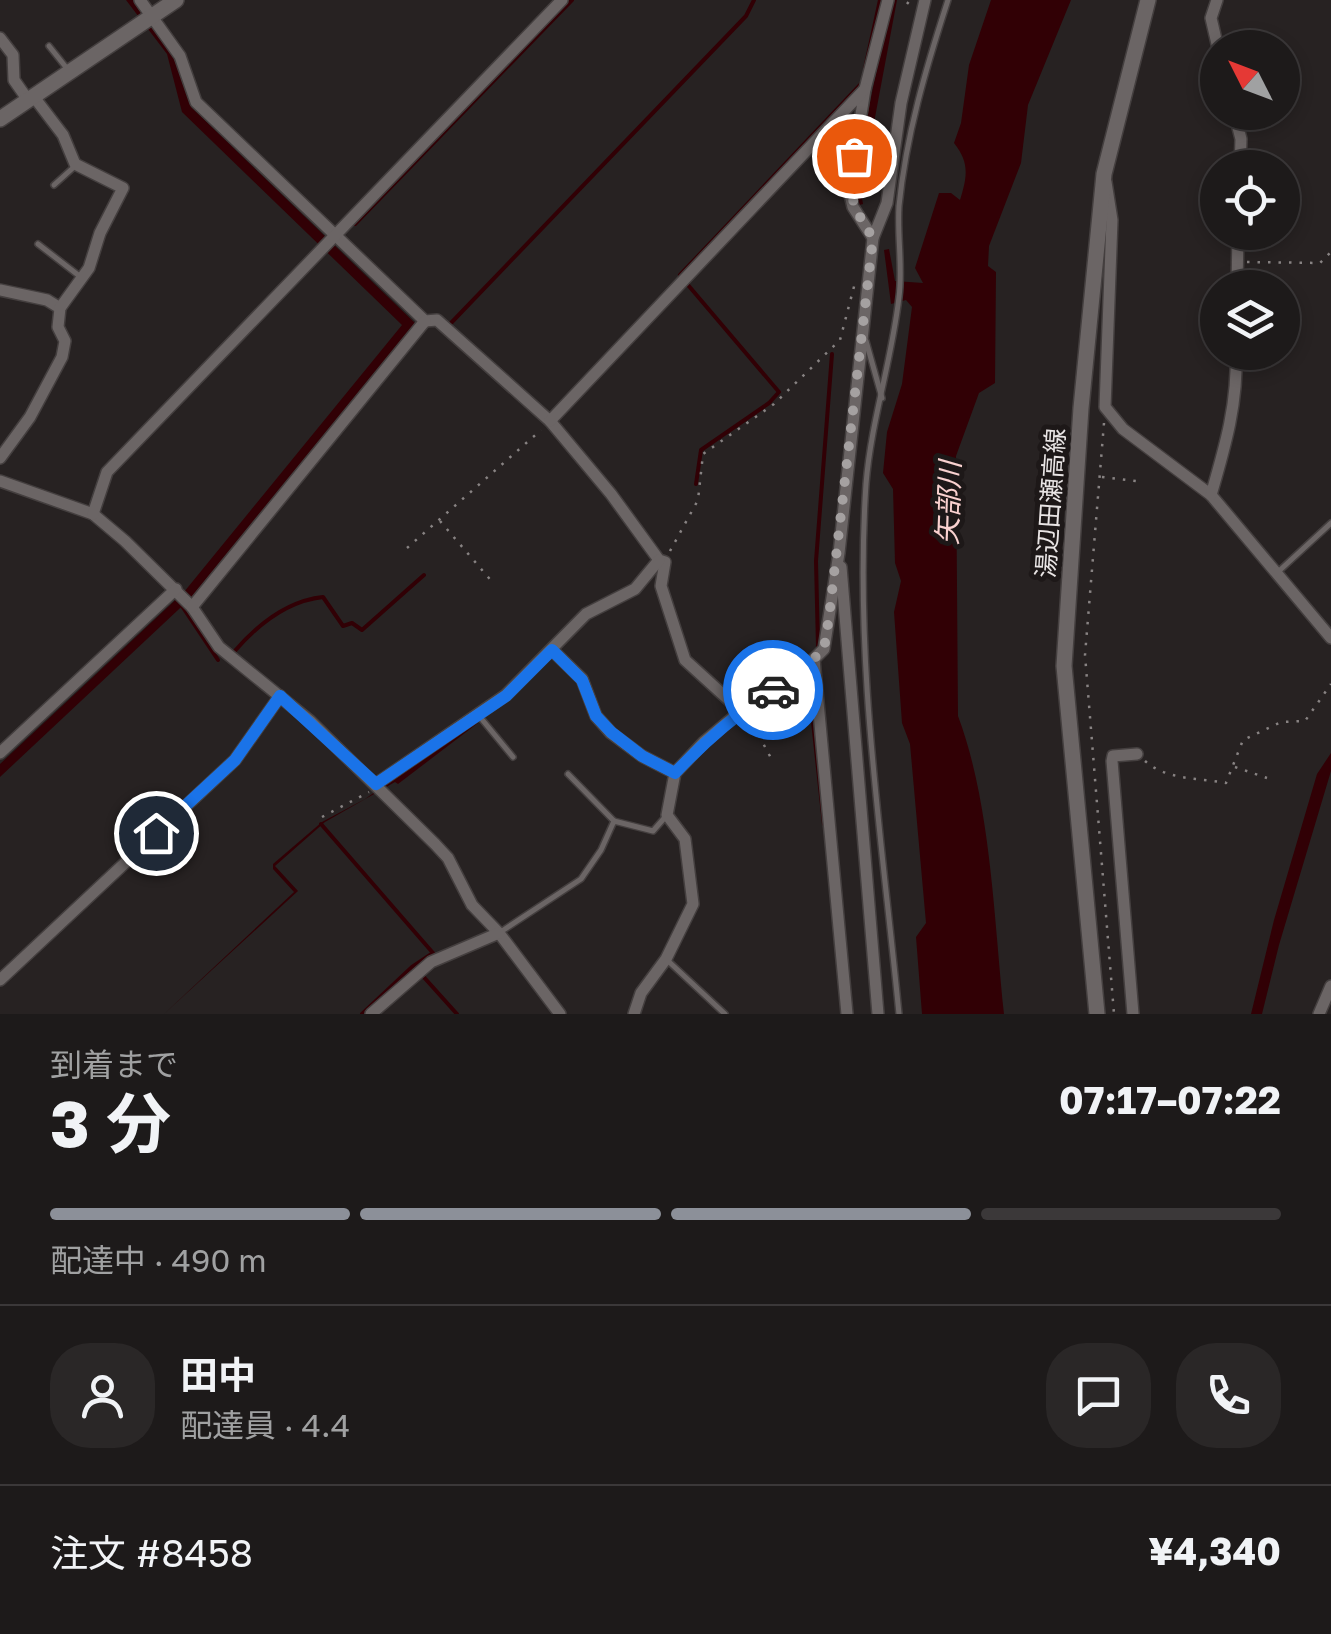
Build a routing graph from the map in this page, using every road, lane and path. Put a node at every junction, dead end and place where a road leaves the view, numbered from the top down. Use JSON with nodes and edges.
{"nodes":[{"id":1,"x":140,"y":0,"type":"edge"},
{"id":2,"x":176,"y":0,"type":"edge"},
{"id":3,"x":562,"y":0,"type":"edge"},
{"id":4,"x":888,"y":0,"type":"edge"},
{"id":5,"x":925,"y":0,"type":"edge"},
{"id":6,"x":948,"y":0,"type":"edge"},
{"id":7,"x":1148,"y":0,"type":"edge"},
{"id":8,"x":1217,"y":0,"type":"edge"},
{"id":9,"x":148,"y":19,"type":"junction"},
{"id":10,"x":1214,"y":30,"type":"edge"},
{"id":11,"x":0,"y":38,"type":"edge"},
{"id":12,"x":49,"y":46,"type":"dead end"},
{"id":13,"x":69,"y":72,"type":"junction"},
{"id":14,"x":865,"y":89,"type":"junction"},
{"id":15,"x":31,"y":99,"type":"junction"},
{"id":16,"x":0,"y":118,"type":"edge"},
{"id":17,"x":75,"y":164,"type":"junction"},
{"id":18,"x":1104,"y":174,"type":"junction"},
{"id":19,"x":54,"y":185,"type":"dead end"},
{"id":20,"x":873,"y":238,"type":"junction"},
{"id":21,"x":329,"y":242,"type":"junction"},
{"id":22,"x":38,"y":244,"type":"dead end"},
{"id":23,"x":1238,"y":250,"type":"edge"},
{"id":24,"x":1331,"y":252,"type":"edge"},
{"id":25,"x":1238,"y":262,"type":"junction"},
{"id":26,"x":860,"y":269,"type":"dead end"},
{"id":27,"x":1238,"y":270,"type":"edge"},
{"id":28,"x":82,"y":278,"type":"junction"},
{"id":29,"x":0,"y":290,"type":"edge"},
{"id":30,"x":60,"y":308,"type":"junction"},
{"id":31,"x":425,"y":321,"type":"junction"},
{"id":32,"x":862,"y":324,"type":"junction"},
{"id":33,"x":1236,"y":370,"type":"edge"},
{"id":34,"x":882,"y":398,"type":"junction"},
{"id":35,"x":1105,"y":408,"type":"junction"},
{"id":36,"x":550,"y":422,"type":"junction"},
{"id":37,"x":0,"y":458,"type":"edge"},
{"id":38,"x":1101,"y":477,"type":"junction"},
{"id":39,"x":0,"y":480,"type":"edge"},
{"id":40,"x":1136,"y":481,"type":"dead end"},
{"id":41,"x":1211,"y":495,"type":"junction"},
{"id":42,"x":93,"y":514,"type":"junction"},
{"id":43,"x":439,"y":520,"type":"junction"},
{"id":44,"x":1331,"y":523,"type":"edge"},
{"id":45,"x":407,"y":548,"type":"dead end"},
{"id":46,"x":838,"y":553,"type":"junction"},
{"id":47,"x":662,"y":561,"type":"junction"},
{"id":48,"x":1276,"y":573,"type":"junction"},
{"id":49,"x":494,"y":584,"type":"dead end"},
{"id":50,"x":176,"y":588,"type":"junction"},
{"id":51,"x":192,"y":606,"type":"junction"},
{"id":52,"x":1331,"y":638,"type":"edge"},
{"id":53,"x":552,"y":650,"type":"junction"},
{"id":54,"x":814,"y":659,"type":"junction"},
{"id":55,"x":1331,"y":684,"type":"edge"},
{"id":56,"x":280,"y":696,"type":"junction"},
{"id":57,"x":742,"y":710,"type":"junction"},
{"id":58,"x":478,"y":714,"type":"junction"},
{"id":59,"x":0,"y":753,"type":"edge"},
{"id":60,"x":1137,"y":754,"type":"joint"},
{"id":61,"x":513,"y":756,"type":"dead end"},
{"id":62,"x":772,"y":760,"type":"dead end"},
{"id":63,"x":1233,"y":766,"type":"junction"},
{"id":64,"x":675,"y":773,"type":"junction"},
{"id":65,"x":568,"y":774,"type":"dead end"},
{"id":66,"x":1267,"y":778,"type":"dead end"},
{"id":67,"x":376,"y":785,"type":"junction"},
{"id":68,"x":668,"y":815,"type":"junction"},
{"id":69,"x":322,"y":818,"type":"dead end"},
{"id":70,"x":614,"y":822,"type":"junction"},
{"id":71,"x":499,"y":933,"type":"junction"},
{"id":72,"x":666,"y":959,"type":"junction"},
{"id":73,"x":0,"y":980,"type":"edge"},
{"id":74,"x":1331,"y":986,"type":"edge"},
{"id":75,"x":371,"y":1014,"type":"edge"},
{"id":76,"x":560,"y":1014,"type":"edge"},
{"id":77,"x":634,"y":1014,"type":"edge"},
{"id":78,"x":725,"y":1014,"type":"edge"},
{"id":79,"x":847,"y":1014,"type":"edge"},
{"id":80,"x":878,"y":1014,"type":"edge"},
{"id":81,"x":899,"y":1014,"type":"edge"},
{"id":82,"x":1097,"y":1014,"type":"edge"},
{"id":83,"x":1114,"y":1014,"type":"edge"},
{"id":84,"x":1133,"y":1014,"type":"edge"},
{"id":85,"x":1319,"y":1014,"type":"edge"}],
"edges":[{"from":1,"to":9,"type":"street"},
{"from":2,"to":9,"type":"main road"},
{"from":3,"to":21,"type":"street"},
{"from":4,"to":14,"type":"street"},
{"from":5,"to":20,"type":"street"},
{"from":6,"to":34,"type":"lane"},
{"from":7,"to":18,"type":"main road","name":"湯辺田瀬高線"},
{"from":8,"to":10,"type":"street"},
{"from":9,"to":13,"type":"main road"},
{"from":9,"to":21,"type":"street"},
{"from":11,"to":15,"type":"street"},
{"from":12,"to":13,"type":"lane"},
{"from":13,"to":15,"type":"main road"},
{"from":14,"to":20,"type":"street"},
{"from":14,"to":36,"type":"street"},
{"from":15,"to":16,"type":"main road"},
{"from":15,"to":17,"type":"street"},
{"from":17,"to":19,"type":"lane"},
{"from":17,"to":28,"type":"street"},
{"from":18,"to":35,"type":"street"},
{"from":18,"to":82,"type":"main road","name":"湯辺田瀬高線"},
{"from":20,"to":32,"type":"street"},
{"from":21,"to":31,"type":"street"},
{"from":21,"to":42,"type":"street"},
{"from":22,"to":28,"type":"lane"},
{"from":23,"to":25,"type":"street"},
{"from":24,"to":25,"type":"path"},
{"from":25,"to":27,"type":"street"},
{"from":26,"to":47,"type":"path"},
{"from":28,"to":30,"type":"street"},
{"from":29,"to":30,"type":"street"},
{"from":30,"to":37,"type":"street"},
{"from":31,"to":36,"type":"street"},
{"from":31,"to":51,"type":"street"},
{"from":32,"to":34,"type":"lane"},
{"from":32,"to":46,"type":"street"},
{"from":33,"to":41,"type":"street"},
{"from":34,"to":81,"type":"lane"},
{"from":35,"to":38,"type":"path"},
{"from":35,"to":41,"type":"street"},
{"from":36,"to":43,"type":"path"},
{"from":36,"to":47,"type":"street"},
{"from":38,"to":40,"type":"path"},
{"from":38,"to":83,"type":"path"},
{"from":39,"to":42,"type":"street"},
{"from":41,"to":48,"type":"street"},
{"from":42,"to":50,"type":"street"},
{"from":43,"to":45,"type":"path"},
{"from":43,"to":49,"type":"path"},
{"from":44,"to":48,"type":"lane"},
{"from":46,"to":54,"type":"street"},
{"from":46,"to":80,"type":"street"},
{"from":47,"to":53,"type":"street"},
{"from":47,"to":57,"type":"street"},
{"from":48,"to":52,"type":"street"},
{"from":50,"to":51,"type":"street"},
{"from":50,"to":59,"type":"street"},
{"from":51,"to":56,"type":"street"},
{"from":53,"to":58,"type":"street"},
{"from":53,"to":64,"type":"street"},
{"from":54,"to":57,"type":"street"},
{"from":54,"to":79,"type":"street"},
{"from":55,"to":63,"type":"path"},
{"from":56,"to":67,"type":"street"},
{"from":56,"to":73,"type":"street"},
{"from":57,"to":62,"type":"path"},
{"from":57,"to":64,"type":"street"},
{"from":58,"to":61,"type":"lane"},
{"from":58,"to":67,"type":"street"},
{"from":60,"to":63,"type":"path"},
{"from":60,"to":84,"type":"street"},
{"from":63,"to":66,"type":"path"},
{"from":64,"to":68,"type":"street"},
{"from":65,"to":70,"type":"lane"},
{"from":67,"to":69,"type":"path"},
{"from":67,"to":71,"type":"street"},
{"from":68,"to":70,"type":"lane"},
{"from":68,"to":72,"type":"street"},
{"from":70,"to":71,"type":"lane"},
{"from":71,"to":75,"type":"street"},
{"from":71,"to":76,"type":"street"},
{"from":72,"to":77,"type":"street"},
{"from":72,"to":78,"type":"lane"},
{"from":74,"to":85,"type":"street"}]}
